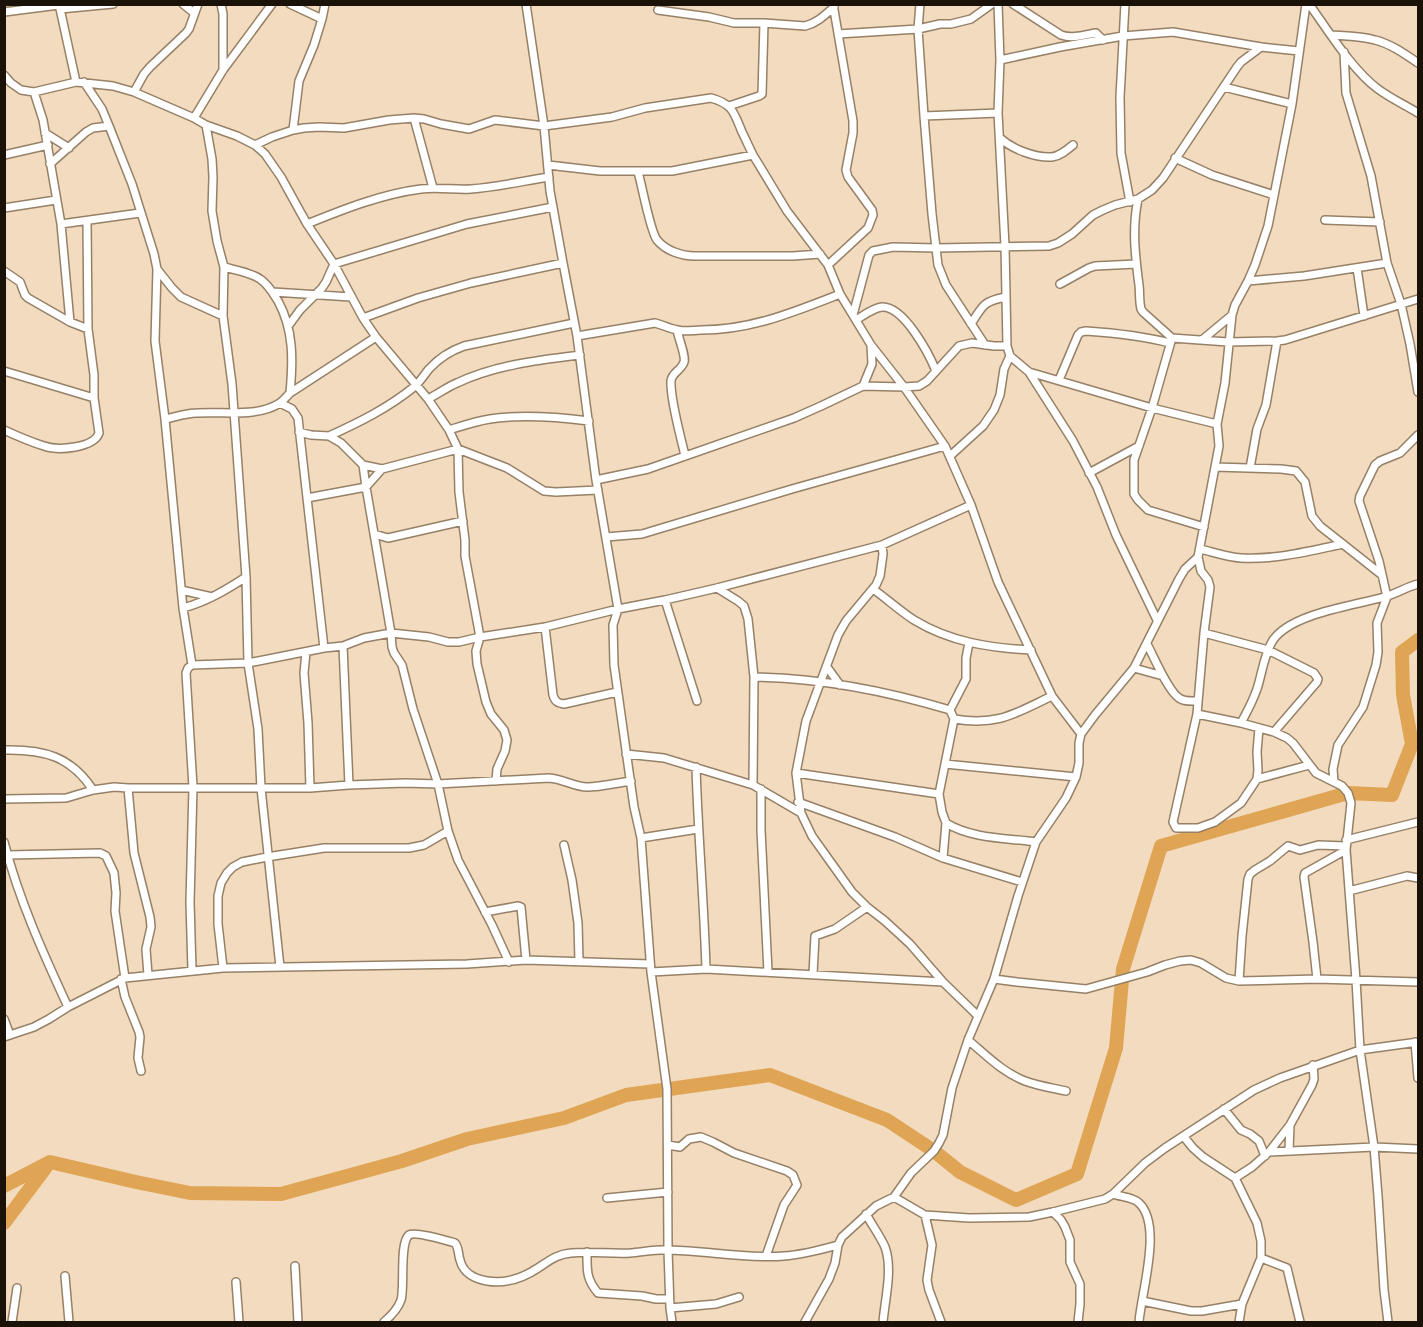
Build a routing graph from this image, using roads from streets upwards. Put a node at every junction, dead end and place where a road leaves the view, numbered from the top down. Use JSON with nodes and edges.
{"nodes":[{"id":1,"x":113,"y":4,"type":"edge"},
{"id":2,"x":183,"y":4,"type":"edge"},
{"id":3,"x":198,"y":4,"type":"edge"},
{"id":4,"x":220,"y":4,"type":"edge"},
{"id":5,"x":272,"y":4,"type":"edge"},
{"id":6,"x":290,"y":4,"type":"edge"},
{"id":7,"x":325,"y":4,"type":"edge"},
{"id":8,"x":526,"y":4,"type":"edge"},
{"id":9,"x":920,"y":4,"type":"edge"},
{"id":10,"x":992,"y":4,"type":"edge"},
{"id":11,"x":998,"y":4,"type":"edge"},
{"id":12,"x":1013,"y":4,"type":"edge"},
{"id":13,"x":1125,"y":4,"type":"edge"},
{"id":14,"x":834,"y":5,"type":"edge"},
{"id":15,"x":59,"y":6,"type":"edge"},
{"id":16,"x":1311,"y":6,"type":"edge"},
{"id":17,"x":658,"y":10,"type":"dead end"},
{"id":18,"x":4,"y":12,"type":"edge"},
{"id":19,"x":194,"y":13,"type":"junction"},
{"id":20,"x":322,"y":19,"type":"junction"},
{"id":21,"x":764,"y":23,"type":"junction"},
{"id":22,"x":918,"y":29,"type":"junction"},
{"id":23,"x":838,"y":34,"type":"junction"},
{"id":24,"x":1331,"y":35,"type":"junction"},
{"id":25,"x":1123,"y":36,"type":"junction"},
{"id":26,"x":1103,"y":39,"type":"junction"},
{"id":27,"x":1261,"y":47,"type":"junction"},
{"id":28,"x":1299,"y":51,"type":"junction"},
{"id":29,"x":1344,"y":52,"type":"junction"},
{"id":30,"x":1000,"y":60,"type":"junction"},
{"id":31,"x":1419,"y":63,"type":"edge"},
{"id":32,"x":224,"y":70,"type":"junction"},
{"id":33,"x":4,"y":75,"type":"edge"},
{"id":34,"x":80,"y":82,"type":"junction"},
{"id":35,"x":1224,"y":87,"type":"junction"},
{"id":36,"x":34,"y":92,"type":"junction"},
{"id":37,"x":134,"y":92,"type":"junction"},
{"id":38,"x":1292,"y":104,"type":"junction"},
{"id":39,"x":729,"y":106,"type":"junction"},
{"id":40,"x":998,"y":113,"type":"junction"},
{"id":41,"x":1419,"y":113,"type":"edge"},
{"id":42,"x":924,"y":116,"type":"junction"},
{"id":43,"x":194,"y":118,"type":"junction"},
{"id":44,"x":414,"y":118,"type":"junction"},
{"id":45,"x":206,"y":125,"type":"junction"},
{"id":46,"x":109,"y":126,"type":"junction"},
{"id":47,"x":544,"y":126,"type":"junction"},
{"id":48,"x":293,"y":130,"type":"junction"},
{"id":49,"x":45,"y":133,"type":"junction"},
{"id":50,"x":1000,"y":138,"type":"junction"},
{"id":51,"x":255,"y":145,"type":"junction"},
{"id":52,"x":1073,"y":145,"type":"dead end"},
{"id":53,"x":48,"y":146,"type":"junction"},
{"id":54,"x":69,"y":148,"type":"junction"},
{"id":55,"x":4,"y":155,"type":"edge"},
{"id":56,"x":753,"y":155,"type":"junction"},
{"id":57,"x":1175,"y":159,"type":"junction"},
{"id":58,"x":50,"y":164,"type":"junction"},
{"id":59,"x":548,"y":165,"type":"junction"},
{"id":60,"x":638,"y":172,"type":"junction"},
{"id":61,"x":549,"y":177,"type":"junction"},
{"id":62,"x":433,"y":188,"type":"junction"},
{"id":63,"x":1274,"y":195,"type":"junction"},
{"id":64,"x":1138,"y":199,"type":"junction"},
{"id":65,"x":56,"y":200,"type":"junction"},
{"id":66,"x":1130,"y":202,"type":"junction"},
{"id":67,"x":553,"y":207,"type":"junction"},
{"id":68,"x":4,"y":208,"type":"edge"},
{"id":69,"x":140,"y":213,"type":"junction"},
{"id":70,"x":1325,"y":220,"type":"dead end"},
{"id":71,"x":87,"y":221,"type":"junction"},
{"id":72,"x":1380,"y":222,"type":"junction"},
{"id":73,"x":61,"y":224,"type":"junction"},
{"id":74,"x":307,"y":224,"type":"junction"},
{"id":75,"x":1005,"y":246,"type":"junction"},
{"id":76,"x":936,"y":248,"type":"junction"},
{"id":77,"x":820,"y":254,"type":"junction"},
{"id":78,"x":563,"y":263,"type":"junction"},
{"id":79,"x":1388,"y":263,"type":"junction"},
{"id":80,"x":334,"y":264,"type":"junction"},
{"id":81,"x":1136,"y":264,"type":"junction"},
{"id":82,"x":828,"y":265,"type":"junction"},
{"id":83,"x":224,"y":267,"type":"junction"},
{"id":84,"x":1357,"y":268,"type":"junction"},
{"id":85,"x":157,"y":269,"type":"junction"},
{"id":86,"x":4,"y":271,"type":"edge"},
{"id":87,"x":1248,"y":281,"type":"junction"},
{"id":88,"x":1060,"y":284,"type":"dead end"},
{"id":89,"x":273,"y":292,"type":"junction"},
{"id":90,"x":840,"y":294,"type":"junction"},
{"id":91,"x":315,"y":295,"type":"junction"},
{"id":92,"x":351,"y":297,"type":"junction"},
{"id":93,"x":1006,"y":297,"type":"junction"},
{"id":94,"x":1419,"y":299,"type":"edge"},
{"id":95,"x":1401,"y":304,"type":"junction"},
{"id":96,"x":1232,"y":315,"type":"junction"},
{"id":97,"x":223,"y":316,"type":"junction"},
{"id":98,"x":1364,"y":316,"type":"junction"},
{"id":99,"x":855,"y":317,"type":"junction"},
{"id":100,"x":363,"y":318,"type":"junction"},
{"id":101,"x":69,"y":322,"type":"junction"},
{"id":102,"x":574,"y":323,"type":"junction"},
{"id":103,"x":971,"y":324,"type":"junction"},
{"id":104,"x":289,"y":326,"type":"junction"},
{"id":105,"x":88,"y":329,"type":"junction"},
{"id":106,"x":677,"y":330,"type":"junction"},
{"id":107,"x":577,"y":336,"type":"junction"},
{"id":108,"x":376,"y":337,"type":"junction"},
{"id":109,"x":1171,"y":340,"type":"junction"},
{"id":110,"x":1203,"y":340,"type":"junction"},
{"id":111,"x":1277,"y":341,"type":"junction"},
{"id":112,"x":1228,"y":342,"type":"junction"},
{"id":113,"x":1410,"y":344,"type":"junction"},
{"id":114,"x":872,"y":345,"type":"junction"},
{"id":115,"x":985,"y":345,"type":"junction"},
{"id":116,"x":1007,"y":346,"type":"junction"},
{"id":117,"x":1419,"y":347,"type":"edge"},
{"id":118,"x":580,"y":355,"type":"junction"},
{"id":119,"x":1010,"y":356,"type":"junction"},
{"id":120,"x":4,"y":371,"type":"edge"},
{"id":121,"x":936,"y":371,"type":"junction"},
{"id":122,"x":1029,"y":372,"type":"junction"},
{"id":123,"x":1059,"y":380,"type":"junction"},
{"id":124,"x":416,"y":386,"type":"junction"},
{"id":125,"x":863,"y":386,"type":"junction"},
{"id":126,"x":904,"y":387,"type":"junction"},
{"id":127,"x":1419,"y":392,"type":"edge"},
{"id":128,"x":290,"y":393,"type":"junction"},
{"id":129,"x":94,"y":398,"type":"junction"},
{"id":130,"x":428,"y":399,"type":"junction"},
{"id":131,"x":280,"y":403,"type":"junction"},
{"id":132,"x":1152,"y":408,"type":"junction"},
{"id":133,"x":234,"y":413,"type":"junction"},
{"id":134,"x":165,"y":419,"type":"junction"},
{"id":135,"x":589,"y":421,"type":"junction"},
{"id":136,"x":1217,"y":424,"type":"junction"},
{"id":137,"x":4,"y":430,"type":"edge"},
{"id":138,"x":449,"y":430,"type":"junction"},
{"id":139,"x":299,"y":432,"type":"junction"},
{"id":140,"x":1419,"y":435,"type":"edge"},
{"id":141,"x":330,"y":436,"type":"junction"},
{"id":142,"x":945,"y":446,"type":"junction"},
{"id":143,"x":1139,"y":446,"type":"junction"},
{"id":144,"x":458,"y":448,"type":"junction"},
{"id":145,"x":686,"y":456,"type":"junction"},
{"id":146,"x":950,"y":456,"type":"junction"},
{"id":147,"x":363,"y":465,"type":"junction"},
{"id":148,"x":1215,"y":467,"type":"junction"},
{"id":149,"x":1250,"y":468,"type":"junction"},
{"id":150,"x":382,"y":469,"type":"junction"},
{"id":151,"x":1089,"y":473,"type":"junction"},
{"id":152,"x":596,"y":480,"type":"junction"},
{"id":153,"x":366,"y":487,"type":"junction"},
{"id":154,"x":598,"y":490,"type":"junction"},
{"id":155,"x":307,"y":498,"type":"junction"},
{"id":156,"x":971,"y":505,"type":"junction"},
{"id":157,"x":463,"y":521,"type":"junction"},
{"id":158,"x":1204,"y":526,"type":"junction"},
{"id":159,"x":374,"y":534,"type":"junction"},
{"id":160,"x":606,"y":537,"type":"junction"},
{"id":161,"x":1343,"y":544,"type":"junction"},
{"id":162,"x":882,"y":545,"type":"junction"},
{"id":163,"x":1200,"y":549,"type":"junction"},
{"id":164,"x":1198,"y":557,"type":"junction"},
{"id":165,"x":1382,"y":575,"type":"junction"},
{"id":166,"x":246,"y":577,"type":"junction"},
{"id":167,"x":1419,"y":584,"type":"edge"},
{"id":168,"x":717,"y":588,"type":"junction"},
{"id":169,"x":873,"y":589,"type":"junction"},
{"id":170,"x":181,"y":590,"type":"junction"},
{"id":171,"x":212,"y":597,"type":"junction"},
{"id":172,"x":1387,"y":597,"type":"junction"},
{"id":173,"x":665,"y":600,"type":"junction"},
{"id":174,"x":183,"y":608,"type":"junction"},
{"id":175,"x":618,"y":609,"type":"junction"},
{"id":176,"x":1158,"y":620,"type":"junction"},
{"id":177,"x":545,"y":627,"type":"junction"},
{"id":178,"x":392,"y":633,"type":"junction"},
{"id":179,"x":1204,"y":633,"type":"junction"},
{"id":180,"x":480,"y":637,"type":"junction"},
{"id":181,"x":969,"y":643,"type":"junction"},
{"id":182,"x":1147,"y":644,"type":"junction"},
{"id":183,"x":343,"y":645,"type":"junction"},
{"id":184,"x":324,"y":648,"type":"junction"},
{"id":185,"x":1031,"y":650,"type":"junction"},
{"id":186,"x":1268,"y":650,"type":"junction"},
{"id":187,"x":306,"y":652,"type":"junction"},
{"id":188,"x":248,"y":663,"type":"junction"},
{"id":189,"x":192,"y":666,"type":"junction"},
{"id":190,"x":827,"y":667,"type":"junction"},
{"id":191,"x":1134,"y":668,"type":"junction"},
{"id":192,"x":1163,"y":676,"type":"junction"},
{"id":193,"x":754,"y":677,"type":"junction"},
{"id":194,"x":820,"y":682,"type":"junction"},
{"id":195,"x":840,"y":685,"type":"junction"},
{"id":196,"x":617,"y":692,"type":"junction"},
{"id":197,"x":1052,"y":696,"type":"junction"},
{"id":198,"x":697,"y":701,"type":"dead end"},
{"id":199,"x":1198,"y":701,"type":"junction"},
{"id":200,"x":950,"y":710,"type":"junction"},
{"id":201,"x":1197,"y":714,"type":"junction"},
{"id":202,"x":954,"y":719,"type":"junction"},
{"id":203,"x":1241,"y":723,"type":"junction"},
{"id":204,"x":1259,"y":728,"type":"junction"},
{"id":205,"x":1274,"y":732,"type":"junction"},
{"id":206,"x":1082,"y":734,"type":"junction"},
{"id":207,"x":4,"y":750,"type":"edge"},
{"id":208,"x":626,"y":754,"type":"junction"},
{"id":209,"x":945,"y":764,"type":"junction"},
{"id":210,"x":1309,"y":765,"type":"junction"},
{"id":211,"x":696,"y":767,"type":"junction"},
{"id":212,"x":796,"y":773,"type":"junction"},
{"id":213,"x":1076,"y":777,"type":"junction"},
{"id":214,"x":1257,"y":779,"type":"junction"},
{"id":215,"x":496,"y":781,"type":"junction"},
{"id":216,"x":631,"y":781,"type":"junction"},
{"id":217,"x":1334,"y":782,"type":"junction"},
{"id":218,"x":438,"y":784,"type":"junction"},
{"id":219,"x":349,"y":785,"type":"junction"},
{"id":220,"x":753,"y":785,"type":"junction"},
{"id":221,"x":193,"y":787,"type":"junction"},
{"id":222,"x":128,"y":788,"type":"junction"},
{"id":223,"x":261,"y":788,"type":"junction"},
{"id":224,"x":310,"y":788,"type":"junction"},
{"id":225,"x":93,"y":789,"type":"junction"},
{"id":226,"x":761,"y":789,"type":"junction"},
{"id":227,"x":939,"y":794,"type":"junction"},
{"id":228,"x":4,"y":799,"type":"edge"},
{"id":229,"x":798,"y":802,"type":"junction"},
{"id":230,"x":801,"y":813,"type":"junction"},
{"id":231,"x":946,"y":822,"type":"junction"},
{"id":232,"x":1419,"y":822,"type":"edge"},
{"id":233,"x":698,"y":829,"type":"junction"},
{"id":234,"x":448,"y":831,"type":"junction"},
{"id":235,"x":641,"y":838,"type":"junction"},
{"id":236,"x":4,"y":842,"type":"edge"},
{"id":237,"x":1036,"y":842,"type":"junction"},
{"id":238,"x":564,"y":845,"type":"dead end"},
{"id":239,"x":1323,"y":845,"type":"junction"},
{"id":240,"x":1346,"y":846,"type":"junction"},
{"id":241,"x":8,"y":855,"type":"junction"},
{"id":242,"x":1336,"y":855,"type":"junction"},
{"id":243,"x":267,"y":857,"type":"junction"},
{"id":244,"x":943,"y":858,"type":"junction"},
{"id":245,"x":1419,"y":878,"type":"edge"},
{"id":246,"x":1022,"y":882,"type":"junction"},
{"id":247,"x":1349,"y":891,"type":"junction"},
{"id":248,"x":867,"y":907,"type":"junction"},
{"id":249,"x":485,"y":912,"type":"junction"},
{"id":250,"x":525,"y":960,"type":"junction"},
{"id":251,"x":579,"y":961,"type":"junction"},
{"id":252,"x":509,"y":962,"type":"junction"},
{"id":253,"x":280,"y":967,"type":"junction"},
{"id":254,"x":223,"y":968,"type":"junction"},
{"id":255,"x":651,"y":968,"type":"junction"},
{"id":256,"x":706,"y":969,"type":"junction"},
{"id":257,"x":192,"y":970,"type":"junction"},
{"id":258,"x":768,"y":972,"type":"junction"},
{"id":259,"x":813,"y":974,"type":"junction"},
{"id":260,"x":148,"y":975,"type":"junction"},
{"id":261,"x":123,"y":979,"type":"junction"},
{"id":262,"x":994,"y":979,"type":"junction"},
{"id":263,"x":1317,"y":979,"type":"junction"},
{"id":264,"x":1356,"y":980,"type":"junction"},
{"id":265,"x":1239,"y":981,"type":"junction"},
{"id":266,"x":943,"y":982,"type":"junction"},
{"id":267,"x":1419,"y":982,"type":"edge"},
{"id":268,"x":68,"y":1006,"type":"junction"},
{"id":269,"x":977,"y":1015,"type":"junction"},
{"id":270,"x":4,"y":1019,"type":"edge"},
{"id":271,"x":7,"y":1036,"type":"edge"},
{"id":272,"x":968,"y":1040,"type":"junction"},
{"id":273,"x":1417,"y":1042,"type":"edge"},
{"id":274,"x":1360,"y":1050,"type":"junction"},
{"id":275,"x":1313,"y":1065,"type":"junction"},
{"id":276,"x":141,"y":1071,"type":"dead end"},
{"id":277,"x":1419,"y":1078,"type":"edge"},
{"id":278,"x":1066,"y":1092,"type":"dead end"},
{"id":279,"x":1224,"y":1109,"type":"junction"},
{"id":280,"x":1290,"y":1125,"type":"junction"},
{"id":281,"x":1184,"y":1137,"type":"junction"},
{"id":282,"x":668,"y":1145,"type":"junction"},
{"id":283,"x":1374,"y":1147,"type":"junction"},
{"id":284,"x":1419,"y":1149,"type":"edge"},
{"id":285,"x":1289,"y":1150,"type":"junction"},
{"id":286,"x":1267,"y":1154,"type":"junction"},
{"id":287,"x":1234,"y":1178,"type":"junction"},
{"id":288,"x":668,"y":1192,"type":"junction"},
{"id":289,"x":1113,"y":1194,"type":"junction"},
{"id":290,"x":894,"y":1197,"type":"junction"},
{"id":291,"x":607,"y":1198,"type":"dead end"},
{"id":292,"x":1053,"y":1212,"type":"junction"},
{"id":293,"x":866,"y":1214,"type":"junction"},
{"id":294,"x":925,"y":1215,"type":"junction"},
{"id":295,"x":838,"y":1245,"type":"junction"},
{"id":296,"x":668,"y":1250,"type":"junction"},
{"id":297,"x":587,"y":1252,"type":"junction"},
{"id":298,"x":766,"y":1256,"type":"junction"},
{"id":299,"x":1261,"y":1258,"type":"junction"},
{"id":300,"x":295,"y":1266,"type":"dead end"},
{"id":301,"x":65,"y":1276,"type":"dead end"},
{"id":302,"x":236,"y":1282,"type":"dead end"},
{"id":303,"x":17,"y":1288,"type":"dead end"},
{"id":304,"x":740,"y":1298,"type":"dead end"},
{"id":305,"x":669,"y":1299,"type":"junction"},
{"id":306,"x":1142,"y":1301,"type":"junction"},
{"id":307,"x":1242,"y":1304,"type":"junction"},
{"id":308,"x":670,"y":1308,"type":"junction"},
{"id":309,"x":12,"y":1323,"type":"edge"},
{"id":310,"x":69,"y":1323,"type":"edge"},
{"id":311,"x":239,"y":1323,"type":"edge"},
{"id":312,"x":298,"y":1323,"type":"edge"},
{"id":313,"x":384,"y":1323,"type":"edge"},
{"id":314,"x":672,"y":1323,"type":"edge"},
{"id":315,"x":805,"y":1323,"type":"edge"},
{"id":316,"x":883,"y":1323,"type":"edge"},
{"id":317,"x":941,"y":1323,"type":"edge"},
{"id":318,"x":1078,"y":1323,"type":"edge"},
{"id":319,"x":1139,"y":1323,"type":"edge"},
{"id":320,"x":1239,"y":1323,"type":"edge"},
{"id":321,"x":1300,"y":1323,"type":"edge"},
{"id":322,"x":1388,"y":1323,"type":"edge"}],
"edges":[{"from":1,"to":15,"type":"street"},
{"from":2,"to":19,"type":"street"},
{"from":3,"to":19,"type":"street"},
{"from":4,"to":32,"type":"street"},
{"from":5,"to":32,"type":"street"},
{"from":6,"to":20,"type":"street"},
{"from":7,"to":20,"type":"street"},
{"from":8,"to":47,"type":"street"},
{"from":9,"to":22,"type":"street"},
{"from":10,"to":22,"type":"street"},
{"from":11,"to":30,"type":"street"},
{"from":12,"to":26,"type":"street"},
{"from":13,"to":25,"type":"street"},
{"from":14,"to":21,"type":"street"},
{"from":14,"to":23,"type":"street"},
{"from":15,"to":18,"type":"street"},
{"from":15,"to":34,"type":"street"},
{"from":16,"to":24,"type":"street"},
{"from":16,"to":28,"type":"street"},
{"from":17,"to":21,"type":"street"},
{"from":19,"to":37,"type":"street"},
{"from":20,"to":48,"type":"street"},
{"from":21,"to":39,"type":"street"},
{"from":22,"to":23,"type":"street"},
{"from":22,"to":42,"type":"street"},
{"from":23,"to":82,"type":"street"},
{"from":24,"to":29,"type":"street"},
{"from":24,"to":31,"type":"street"},
{"from":25,"to":26,"type":"street"},
{"from":25,"to":27,"type":"street"},
{"from":25,"to":66,"type":"street"},
{"from":26,"to":30,"type":"street"},
{"from":27,"to":28,"type":"street"},
{"from":27,"to":35,"type":"street"},
{"from":28,"to":38,"type":"street"},
{"from":29,"to":41,"type":"street"},
{"from":29,"to":72,"type":"street"},
{"from":30,"to":40,"type":"street"},
{"from":32,"to":43,"type":"street"},
{"from":33,"to":36,"type":"street"},
{"from":34,"to":36,"type":"street"},
{"from":34,"to":37,"type":"street"},
{"from":34,"to":46,"type":"street"},
{"from":35,"to":38,"type":"street"},
{"from":35,"to":57,"type":"street"},
{"from":36,"to":49,"type":"street"},
{"from":37,"to":43,"type":"street"},
{"from":38,"to":63,"type":"street"},
{"from":39,"to":47,"type":"street"},
{"from":39,"to":56,"type":"street"},
{"from":40,"to":42,"type":"street"},
{"from":40,"to":50,"type":"street"},
{"from":42,"to":76,"type":"street"},
{"from":43,"to":45,"type":"street"},
{"from":44,"to":47,"type":"street"},
{"from":44,"to":48,"type":"street"},
{"from":44,"to":62,"type":"street"},
{"from":45,"to":51,"type":"street"},
{"from":45,"to":83,"type":"street"},
{"from":46,"to":54,"type":"street"},
{"from":46,"to":69,"type":"street"},
{"from":47,"to":59,"type":"street"},
{"from":48,"to":51,"type":"street"},
{"from":49,"to":53,"type":"street"},
{"from":49,"to":54,"type":"street"},
{"from":50,"to":52,"type":"street"},
{"from":50,"to":75,"type":"street"},
{"from":51,"to":74,"type":"street"},
{"from":53,"to":55,"type":"street"},
{"from":53,"to":58,"type":"street"},
{"from":54,"to":58,"type":"street"},
{"from":56,"to":60,"type":"street"},
{"from":56,"to":77,"type":"street"},
{"from":57,"to":63,"type":"street"},
{"from":57,"to":64,"type":"street"},
{"from":58,"to":65,"type":"street"},
{"from":59,"to":60,"type":"street"},
{"from":59,"to":61,"type":"street"},
{"from":60,"to":77,"type":"street"},
{"from":61,"to":62,"type":"street"},
{"from":61,"to":67,"type":"street"},
{"from":62,"to":74,"type":"street"},
{"from":63,"to":87,"type":"street"},
{"from":64,"to":66,"type":"street"},
{"from":64,"to":81,"type":"street"},
{"from":65,"to":68,"type":"street"},
{"from":65,"to":73,"type":"street"},
{"from":66,"to":75,"type":"street"},
{"from":67,"to":78,"type":"street"},
{"from":67,"to":80,"type":"street"},
{"from":69,"to":71,"type":"street"},
{"from":69,"to":85,"type":"street"},
{"from":70,"to":72,"type":"street"},
{"from":71,"to":73,"type":"street"},
{"from":71,"to":105,"type":"street"},
{"from":72,"to":79,"type":"street"},
{"from":73,"to":101,"type":"street"},
{"from":74,"to":80,"type":"street"},
{"from":75,"to":76,"type":"street"},
{"from":75,"to":93,"type":"street"},
{"from":76,"to":99,"type":"street"},
{"from":76,"to":103,"type":"street"},
{"from":77,"to":82,"type":"street"},
{"from":78,"to":100,"type":"street"},
{"from":78,"to":102,"type":"street"},
{"from":79,"to":84,"type":"street"},
{"from":79,"to":95,"type":"street"},
{"from":80,"to":91,"type":"street"},
{"from":80,"to":92,"type":"street"},
{"from":81,"to":88,"type":"street"},
{"from":81,"to":109,"type":"street"},
{"from":82,"to":90,"type":"street"},
{"from":83,"to":89,"type":"street"},
{"from":83,"to":97,"type":"street"},
{"from":84,"to":87,"type":"street"},
{"from":84,"to":98,"type":"street"},
{"from":85,"to":97,"type":"street"},
{"from":85,"to":134,"type":"street"},
{"from":86,"to":101,"type":"street"},
{"from":87,"to":96,"type":"street"},
{"from":89,"to":91,"type":"street"},
{"from":89,"to":104,"type":"street"},
{"from":90,"to":99,"type":"street"},
{"from":90,"to":106,"type":"street"},
{"from":91,"to":92,"type":"street"},
{"from":91,"to":104,"type":"street"},
{"from":92,"to":100,"type":"street"},
{"from":93,"to":103,"type":"street"},
{"from":93,"to":116,"type":"street"},
{"from":94,"to":95,"type":"street"},
{"from":95,"to":98,"type":"street"},
{"from":95,"to":113,"type":"street"},
{"from":96,"to":110,"type":"street"},
{"from":96,"to":112,"type":"street"},
{"from":97,"to":133,"type":"street"},
{"from":98,"to":111,"type":"street"},
{"from":99,"to":114,"type":"street"},
{"from":99,"to":121,"type":"street"},
{"from":100,"to":108,"type":"street"},
{"from":101,"to":105,"type":"street"},
{"from":102,"to":107,"type":"street"},
{"from":102,"to":124,"type":"street"},
{"from":103,"to":115,"type":"street"},
{"from":104,"to":128,"type":"street"},
{"from":105,"to":129,"type":"street"},
{"from":106,"to":107,"type":"street"},
{"from":106,"to":145,"type":"street"},
{"from":107,"to":118,"type":"street"},
{"from":108,"to":124,"type":"street"},
{"from":108,"to":128,"type":"street"},
{"from":109,"to":110,"type":"street"},
{"from":109,"to":123,"type":"street"},
{"from":109,"to":132,"type":"street"},
{"from":110,"to":112,"type":"street"},
{"from":111,"to":112,"type":"street"},
{"from":111,"to":149,"type":"street"},
{"from":112,"to":136,"type":"street"},
{"from":113,"to":117,"type":"street"},
{"from":113,"to":127,"type":"street"},
{"from":114,"to":125,"type":"street"},
{"from":114,"to":126,"type":"street"},
{"from":115,"to":116,"type":"street"},
{"from":115,"to":121,"type":"street"},
{"from":116,"to":119,"type":"street"},
{"from":118,"to":130,"type":"street"},
{"from":118,"to":135,"type":"street"},
{"from":119,"to":122,"type":"street"},
{"from":119,"to":146,"type":"street"},
{"from":120,"to":129,"type":"street"},
{"from":121,"to":126,"type":"street"},
{"from":122,"to":123,"type":"street"},
{"from":122,"to":151,"type":"street"},
{"from":123,"to":132,"type":"street"},
{"from":124,"to":130,"type":"street"},
{"from":124,"to":141,"type":"street"},
{"from":125,"to":126,"type":"street"},
{"from":125,"to":145,"type":"street"},
{"from":126,"to":142,"type":"street"},
{"from":128,"to":131,"type":"street"},
{"from":129,"to":137,"type":"street"},
{"from":130,"to":138,"type":"street"},
{"from":131,"to":133,"type":"street"},
{"from":131,"to":139,"type":"street"},
{"from":132,"to":136,"type":"street"},
{"from":132,"to":143,"type":"street"},
{"from":133,"to":134,"type":"street"},
{"from":133,"to":166,"type":"street"},
{"from":134,"to":170,"type":"street"},
{"from":135,"to":138,"type":"street"},
{"from":135,"to":152,"type":"street"},
{"from":136,"to":148,"type":"street"},
{"from":138,"to":144,"type":"street"},
{"from":139,"to":141,"type":"street"},
{"from":139,"to":155,"type":"street"},
{"from":140,"to":165,"type":"street"},
{"from":141,"to":147,"type":"street"},
{"from":142,"to":146,"type":"street"},
{"from":142,"to":160,"type":"street"},
{"from":143,"to":151,"type":"street"},
{"from":143,"to":158,"type":"street"},
{"from":144,"to":150,"type":"street"},
{"from":144,"to":154,"type":"street"},
{"from":144,"to":157,"type":"street"},
{"from":145,"to":152,"type":"street"},
{"from":146,"to":156,"type":"street"},
{"from":147,"to":150,"type":"street"},
{"from":147,"to":153,"type":"street"},
{"from":148,"to":149,"type":"street"},
{"from":148,"to":158,"type":"street"},
{"from":149,"to":161,"type":"street"},
{"from":150,"to":153,"type":"street"},
{"from":151,"to":176,"type":"street"},
{"from":152,"to":154,"type":"street"},
{"from":153,"to":155,"type":"street"},
{"from":153,"to":159,"type":"street"},
{"from":154,"to":160,"type":"street"},
{"from":155,"to":184,"type":"street"},
{"from":156,"to":162,"type":"street"},
{"from":156,"to":185,"type":"street"},
{"from":157,"to":159,"type":"street"},
{"from":157,"to":180,"type":"street"},
{"from":158,"to":163,"type":"street"},
{"from":159,"to":178,"type":"street"},
{"from":160,"to":175,"type":"street"},
{"from":161,"to":163,"type":"street"},
{"from":161,"to":165,"type":"street"},
{"from":162,"to":168,"type":"street"},
{"from":162,"to":169,"type":"street"},
{"from":163,"to":164,"type":"street"},
{"from":164,"to":176,"type":"street"},
{"from":164,"to":179,"type":"street"},
{"from":165,"to":172,"type":"street"},
{"from":166,"to":171,"type":"street"},
{"from":166,"to":188,"type":"street"},
{"from":167,"to":172,"type":"street"},
{"from":168,"to":173,"type":"street"},
{"from":168,"to":193,"type":"street"},
{"from":169,"to":181,"type":"street"},
{"from":169,"to":190,"type":"street"},
{"from":170,"to":171,"type":"street"},
{"from":170,"to":174,"type":"street"},
{"from":171,"to":174,"type":"street"},
{"from":172,"to":186,"type":"street"},
{"from":172,"to":217,"type":"street"},
{"from":173,"to":175,"type":"street"},
{"from":173,"to":198,"type":"street"},
{"from":174,"to":189,"type":"street"},
{"from":175,"to":177,"type":"street"},
{"from":175,"to":196,"type":"street"},
{"from":176,"to":182,"type":"street"},
{"from":177,"to":180,"type":"street"},
{"from":177,"to":196,"type":"street"},
{"from":178,"to":180,"type":"street"},
{"from":178,"to":183,"type":"street"},
{"from":178,"to":218,"type":"street"},
{"from":179,"to":186,"type":"street"},
{"from":179,"to":199,"type":"street"},
{"from":180,"to":215,"type":"street"},
{"from":181,"to":185,"type":"street"},
{"from":181,"to":200,"type":"street"},
{"from":182,"to":191,"type":"street"},
{"from":182,"to":192,"type":"street"},
{"from":183,"to":184,"type":"street"},
{"from":183,"to":219,"type":"street"},
{"from":184,"to":187,"type":"street"},
{"from":185,"to":197,"type":"street"},
{"from":186,"to":203,"type":"street"},
{"from":186,"to":205,"type":"street"},
{"from":187,"to":188,"type":"street"},
{"from":187,"to":224,"type":"street"},
{"from":188,"to":189,"type":"street"},
{"from":188,"to":223,"type":"street"},
{"from":189,"to":221,"type":"street"},
{"from":190,"to":194,"type":"street"},
{"from":190,"to":195,"type":"street"},
{"from":191,"to":192,"type":"street"},
{"from":191,"to":206,"type":"street"},
{"from":192,"to":199,"type":"street"},
{"from":193,"to":194,"type":"street"},
{"from":193,"to":220,"type":"street"},
{"from":194,"to":195,"type":"street"},
{"from":194,"to":212,"type":"street"},
{"from":195,"to":200,"type":"street"},
{"from":196,"to":208,"type":"street"},
{"from":197,"to":202,"type":"street"},
{"from":197,"to":206,"type":"street"},
{"from":199,"to":201,"type":"street"},
{"from":200,"to":202,"type":"street"},
{"from":201,"to":203,"type":"street"},
{"from":201,"to":214,"type":"street"},
{"from":202,"to":209,"type":"street"},
{"from":203,"to":204,"type":"street"},
{"from":204,"to":205,"type":"street"},
{"from":204,"to":214,"type":"street"},
{"from":205,"to":210,"type":"street"},
{"from":206,"to":213,"type":"street"},
{"from":207,"to":225,"type":"street"},
{"from":208,"to":211,"type":"street"},
{"from":208,"to":216,"type":"street"},
{"from":209,"to":213,"type":"street"},
{"from":209,"to":227,"type":"street"},
{"from":210,"to":214,"type":"street"},
{"from":210,"to":217,"type":"street"},
{"from":211,"to":220,"type":"street"},
{"from":211,"to":233,"type":"street"},
{"from":212,"to":227,"type":"street"},
{"from":212,"to":229,"type":"street"},
{"from":213,"to":237,"type":"street"},
{"from":215,"to":216,"type":"street"},
{"from":215,"to":218,"type":"street"},
{"from":216,"to":235,"type":"street"},
{"from":217,"to":240,"type":"street"},
{"from":218,"to":219,"type":"street"},
{"from":218,"to":234,"type":"street"},
{"from":219,"to":224,"type":"street"},
{"from":220,"to":226,"type":"street"},
{"from":221,"to":222,"type":"street"},
{"from":221,"to":223,"type":"street"},
{"from":221,"to":257,"type":"street"},
{"from":222,"to":225,"type":"street"},
{"from":222,"to":260,"type":"street"},
{"from":223,"to":224,"type":"street"},
{"from":223,"to":243,"type":"street"},
{"from":225,"to":228,"type":"street"},
{"from":226,"to":230,"type":"street"},
{"from":226,"to":258,"type":"street"},
{"from":227,"to":231,"type":"street"},
{"from":229,"to":230,"type":"street"},
{"from":229,"to":244,"type":"street"},
{"from":230,"to":248,"type":"street"},
{"from":231,"to":237,"type":"street"},
{"from":231,"to":244,"type":"street"},
{"from":232,"to":240,"type":"street"},
{"from":233,"to":235,"type":"street"},
{"from":233,"to":256,"type":"street"},
{"from":234,"to":243,"type":"street"},
{"from":234,"to":249,"type":"street"},
{"from":235,"to":255,"type":"street"},
{"from":236,"to":241,"type":"street"},
{"from":237,"to":246,"type":"street"},
{"from":238,"to":251,"type":"street"},
{"from":239,"to":240,"type":"street"},
{"from":239,"to":242,"type":"street"},
{"from":239,"to":265,"type":"street"},
{"from":240,"to":242,"type":"street"},
{"from":240,"to":247,"type":"street"},
{"from":241,"to":261,"type":"street"},
{"from":241,"to":268,"type":"street"},
{"from":242,"to":263,"type":"street"},
{"from":243,"to":253,"type":"street"},
{"from":243,"to":254,"type":"street"},
{"from":244,"to":246,"type":"street"},
{"from":245,"to":247,"type":"street"},
{"from":246,"to":262,"type":"street"},
{"from":247,"to":264,"type":"street"},
{"from":248,"to":259,"type":"street"},
{"from":248,"to":266,"type":"street"},
{"from":249,"to":250,"type":"street"},
{"from":249,"to":252,"type":"street"},
{"from":250,"to":251,"type":"street"},
{"from":250,"to":252,"type":"street"},
{"from":251,"to":255,"type":"street"},
{"from":252,"to":253,"type":"street"},
{"from":253,"to":254,"type":"street"},
{"from":254,"to":257,"type":"street"},
{"from":255,"to":256,"type":"street"},
{"from":255,"to":282,"type":"street"},
{"from":256,"to":258,"type":"street"},
{"from":257,"to":260,"type":"street"},
{"from":258,"to":259,"type":"street"},
{"from":259,"to":266,"type":"street"},
{"from":260,"to":261,"type":"street"},
{"from":261,"to":268,"type":"street"},
{"from":261,"to":276,"type":"street"},
{"from":262,"to":265,"type":"street"},
{"from":262,"to":269,"type":"street"},
{"from":263,"to":264,"type":"street"},
{"from":263,"to":265,"type":"street"},
{"from":264,"to":267,"type":"street"},
{"from":264,"to":274,"type":"street"},
{"from":266,"to":269,"type":"street"},
{"from":268,"to":271,"type":"street"},
{"from":269,"to":272,"type":"street"},
{"from":270,"to":271,"type":"street"},
{"from":272,"to":278,"type":"street"},
{"from":272,"to":290,"type":"street"},
{"from":273,"to":274,"type":"street"},
{"from":273,"to":277,"type":"street"},
{"from":274,"to":275,"type":"street"},
{"from":274,"to":283,"type":"street"},
{"from":275,"to":279,"type":"street"},
{"from":275,"to":280,"type":"street"},
{"from":279,"to":281,"type":"street"},
{"from":279,"to":286,"type":"street"},
{"from":280,"to":285,"type":"street"},
{"from":280,"to":286,"type":"street"},
{"from":281,"to":287,"type":"street"},
{"from":281,"to":289,"type":"street"},
{"from":282,"to":288,"type":"street"},
{"from":282,"to":298,"type":"street"},
{"from":283,"to":284,"type":"street"},
{"from":283,"to":285,"type":"street"},
{"from":283,"to":322,"type":"street"},
{"from":285,"to":286,"type":"street"},
{"from":286,"to":287,"type":"street"},
{"from":287,"to":299,"type":"street"},
{"from":288,"to":291,"type":"street"},
{"from":288,"to":296,"type":"street"},
{"from":289,"to":292,"type":"street"},
{"from":289,"to":306,"type":"street"},
{"from":290,"to":293,"type":"street"},
{"from":290,"to":294,"type":"street"},
{"from":292,"to":294,"type":"street"},
{"from":292,"to":318,"type":"street"},
{"from":293,"to":295,"type":"street"},
{"from":293,"to":316,"type":"street"},
{"from":294,"to":317,"type":"street"},
{"from":295,"to":298,"type":"street"},
{"from":295,"to":315,"type":"street"},
{"from":296,"to":297,"type":"street"},
{"from":296,"to":298,"type":"street"},
{"from":296,"to":305,"type":"street"},
{"from":297,"to":305,"type":"street"},
{"from":297,"to":313,"type":"street"},
{"from":299,"to":307,"type":"street"},
{"from":299,"to":321,"type":"street"},
{"from":300,"to":312,"type":"street"},
{"from":301,"to":310,"type":"street"},
{"from":302,"to":311,"type":"street"},
{"from":303,"to":309,"type":"street"},
{"from":304,"to":308,"type":"street"},
{"from":305,"to":308,"type":"street"},
{"from":306,"to":307,"type":"street"},
{"from":306,"to":319,"type":"street"},
{"from":307,"to":320,"type":"street"},
{"from":308,"to":314,"type":"street"}]}
